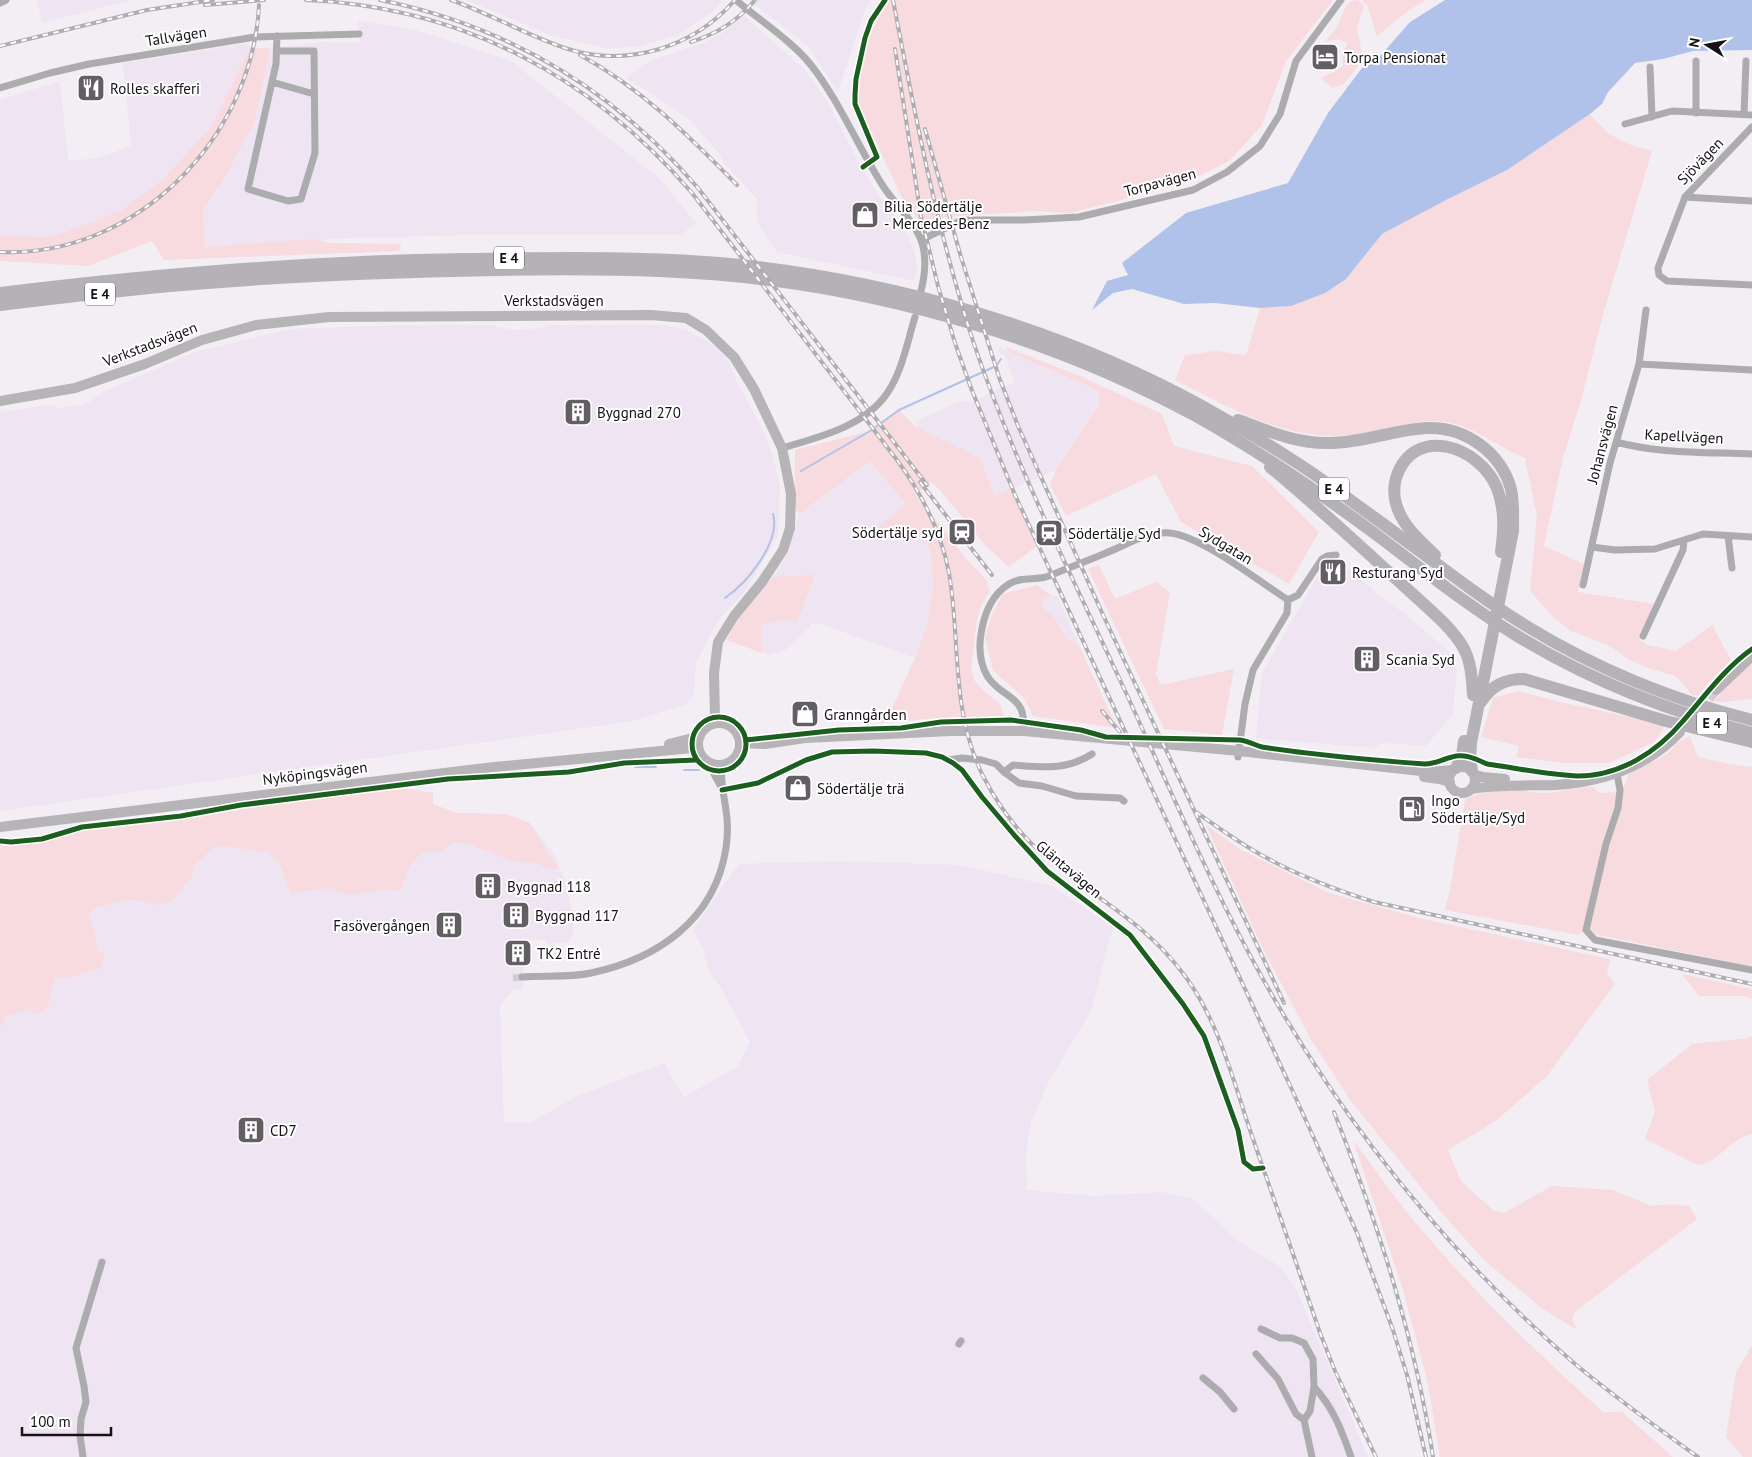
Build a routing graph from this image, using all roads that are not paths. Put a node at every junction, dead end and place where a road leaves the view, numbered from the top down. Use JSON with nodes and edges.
{"nodes":[{"id":1,"x":6,"y":0,"type":"edge"},
{"id":2,"x":736,"y":0,"type":"edge"},
{"id":3,"x":1341,"y":0,"type":"edge"},
{"id":4,"x":0,"y":3,"type":"edge"},
{"id":5,"x":360,"y":34,"type":"dead end"},
{"id":6,"x":277,"y":36,"type":"junction"},
{"id":7,"x":277,"y":51,"type":"junction"},
{"id":8,"x":1696,"y":61,"type":"dead end"},
{"id":9,"x":1746,"y":61,"type":"dead end"},
{"id":10,"x":1650,"y":67,"type":"dead end"},
{"id":11,"x":272,"y":82,"type":"junction"},
{"id":12,"x":0,"y":88,"type":"edge"},
{"id":13,"x":314,"y":94,"type":"junction"},
{"id":14,"x":1696,"y":113,"type":"junction"},
{"id":15,"x":1748,"y":115,"type":"edge"},
{"id":16,"x":1652,"y":117,"type":"junction"},
{"id":17,"x":1625,"y":124,"type":"dead end"},
{"id":18,"x":1752,"y":127,"type":"edge"},
{"id":19,"x":1685,"y":197,"type":"junction"},
{"id":20,"x":1752,"y":201,"type":"edge"},
{"id":21,"x":921,"y":240,"type":"junction"},
{"id":22,"x":1752,"y":285,"type":"edge"},
{"id":23,"x":921,"y":291,"type":"dead end"},
{"id":24,"x":0,"y":293,"type":"edge"},
{"id":25,"x":49,"y":299,"type":"junction"},
{"id":26,"x":0,"y":305,"type":"edge"},
{"id":27,"x":1646,"y":310,"type":"dead end"},
{"id":28,"x":0,"y":312,"type":"edge"},
{"id":29,"x":915,"y":317,"type":"dead end"},
{"id":30,"x":1639,"y":364,"type":"junction"},
{"id":31,"x":1752,"y":370,"type":"edge"},
{"id":32,"x":0,"y":401,"type":"edge"},
{"id":33,"x":1202,"y":406,"type":"junction"},
{"id":34,"x":1233,"y":437,"type":"junction"},
{"id":35,"x":1616,"y":442,"type":"junction"},
{"id":36,"x":782,"y":448,"type":"junction"},
{"id":37,"x":1752,"y":454,"type":"edge"},
{"id":38,"x":1728,"y":536,"type":"junction"},
{"id":39,"x":1752,"y":537,"type":"edge"},
{"id":40,"x":1684,"y":541,"type":"junction"},
{"id":41,"x":1592,"y":547,"type":"junction"},
{"id":42,"x":1336,"y":555,"type":"dead end"},
{"id":43,"x":1732,"y":568,"type":"dead end"},
{"id":44,"x":1459,"y":581,"type":"junction"},
{"id":45,"x":1583,"y":585,"type":"dead end"},
{"id":46,"x":1470,"y":597,"type":"junction"},
{"id":47,"x":1288,"y":600,"type":"junction"},
{"id":48,"x":1524,"y":632,"type":"junction"},
{"id":49,"x":1643,"y":636,"type":"dead end"},
{"id":50,"x":1752,"y":656,"type":"edge"},
{"id":51,"x":1716,"y":690,"type":"tunnel mouth"},
{"id":52,"x":715,"y":695,"type":"junction"},
{"id":53,"x":1476,"y":700,"type":"junction"},
{"id":54,"x":1752,"y":720,"type":"edge"},
{"id":55,"x":713,"y":724,"type":"junction"},
{"id":56,"x":726,"y":724,"type":"junction"},
{"id":57,"x":1024,"y":731,"type":"junction"},
{"id":58,"x":1680,"y":732,"type":"dead end"},
{"id":59,"x":1752,"y":733,"type":"edge"},
{"id":60,"x":700,"y":736,"type":"junction"},
{"id":61,"x":1752,"y":742,"type":"edge"},
{"id":62,"x":740,"y":743,"type":"junction"},
{"id":63,"x":765,"y":744,"type":"junction"},
{"id":64,"x":698,"y":749,"type":"junction"},
{"id":65,"x":634,"y":752,"type":"junction"},
{"id":66,"x":1092,"y":754,"type":"dead end"},
{"id":67,"x":1238,"y":754,"type":"junction"},
{"id":68,"x":738,"y":755,"type":"junction"},
{"id":69,"x":948,"y":760,"type":"junction"},
{"id":70,"x":708,"y":762,"type":"junction"},
{"id":71,"x":722,"y":765,"type":"junction"},
{"id":72,"x":1455,"y":769,"type":"junction"},
{"id":73,"x":1004,"y":772,"type":"junction"},
{"id":74,"x":1473,"y":773,"type":"junction"},
{"id":75,"x":1617,"y":774,"type":"junction"},
{"id":76,"x":1450,"y":782,"type":"junction"},
{"id":77,"x":1574,"y":782,"type":"junction"},
{"id":78,"x":1471,"y":789,"type":"junction"},
{"id":79,"x":722,"y":790,"type":"junction"},
{"id":80,"x":1124,"y":802,"type":"dead end"},
{"id":81,"x":0,"y":827,"type":"edge"},
{"id":82,"x":1752,"y":970,"type":"edge"},
{"id":83,"x":522,"y":977,"type":"tunnel mouth"},
{"id":84,"x":1263,"y":1168,"type":"dead end"},
{"id":85,"x":102,"y":1262,"type":"dead end"},
{"id":86,"x":1261,"y":1329,"type":"dead end"},
{"id":87,"x":1256,"y":1354,"type":"dead end"},
{"id":88,"x":1203,"y":1378,"type":"dead end"},
{"id":89,"x":1314,"y":1387,"type":"junction"},
{"id":90,"x":1234,"y":1409,"type":"dead end"},
{"id":91,"x":1304,"y":1420,"type":"junction"},
{"id":92,"x":83,"y":1457,"type":"edge"},
{"id":93,"x":1312,"y":1457,"type":"edge"},
{"id":94,"x":1351,"y":1457,"type":"edge"}],
"edges":[{"from":1,"to":4,"type":"street"},
{"from":2,"to":21,"type":"street"},
{"from":3,"to":21,"type":"street","name":"Torpavägen"},
{"from":5,"to":6,"type":"street","name":"Tallvägen"},
{"from":6,"to":7,"type":"street"},
{"from":6,"to":12,"type":"street","name":"Tallvägen"},
{"from":7,"to":11,"type":"street"},
{"from":7,"to":13,"type":"street"},
{"from":8,"to":14,"type":"street"},
{"from":9,"to":15,"type":"street"},
{"from":10,"to":16,"type":"street"},
{"from":11,"to":13,"type":"street"},
{"from":11,"to":13,"type":"street"},
{"from":14,"to":15,"type":"street"},
{"from":14,"to":16,"type":"street"},
{"from":16,"to":17,"type":"street"},
{"from":18,"to":19,"type":"street","name":"Sjövägen"},
{"from":19,"to":20,"type":"street"},
{"from":19,"to":22,"type":"street","name":"Sjövägen"},
{"from":21,"to":23,"type":"street"},
{"from":24,"to":33,"type":"highway","number":"E 4"},
{"from":25,"to":26,"type":"highway","number":"E 4"},
{"from":25,"to":28,"type":"highway"},
{"from":25,"to":34,"type":"highway","number":"E 4"},
{"from":27,"to":30,"type":"street","name":"Johansvägen"},
{"from":29,"to":36,"type":"street"},
{"from":30,"to":31,"type":"street"},
{"from":30,"to":35,"type":"street","name":"Johansvägen"},
{"from":32,"to":36,"type":"main road","name":"Verkstadsvägen"},
{"from":33,"to":44,"type":"highway","number":"E 4"},
{"from":33,"to":53,"type":"highway"},
{"from":34,"to":46,"type":"highway","number":"E 4"},
{"from":34,"to":53,"type":"highway"},
{"from":35,"to":37,"type":"street","name":"Kapellvägen"},
{"from":35,"to":41,"type":"street","name":"Johansvägen"},
{"from":36,"to":52,"type":"main road","name":"Verkstadsvägen"},
{"from":38,"to":39,"type":"street"},
{"from":38,"to":40,"type":"street"},
{"from":38,"to":43,"type":"street"},
{"from":40,"to":41,"type":"street"},
{"from":40,"to":49,"type":"street"},
{"from":41,"to":45,"type":"street","name":"Johansvägen"},
{"from":42,"to":47,"type":"street"},
{"from":44,"to":46,"type":"highway","number":"E 4"},
{"from":44,"to":53,"type":"highway"},
{"from":46,"to":48,"type":"highway","number":"E 4"},
{"from":47,"to":57,"type":"street","name":"Sydgatan"},
{"from":47,"to":67,"type":"street"},
{"from":48,"to":54,"type":"highway","number":"E 4"},
{"from":48,"to":59,"type":"highway","number":"E 4"},
{"from":50,"to":51,"type":"main road"},
{"from":52,"to":55,"type":"main road","name":"Verkstadsvägen"},
{"from":52,"to":56,"type":"main road","name":"Verkstadsvägen"},
{"from":53,"to":61,"type":"highway"},
{"from":53,"to":72,"type":"highway"},
{"from":53,"to":74,"type":"highway"},
{"from":55,"to":56,"type":"main road"},
{"from":55,"to":60,"type":"main road"},
{"from":56,"to":62,"type":"main road"},
{"from":57,"to":63,"type":"main road"},
{"from":57,"to":67,"type":"main road"},
{"from":58,"to":75,"type":"main road"},
{"from":60,"to":64,"type":"main road"},
{"from":60,"to":65,"type":"main road","name":"Nyköpingsvägen"},
{"from":62,"to":63,"type":"main road"},
{"from":62,"to":68,"type":"main road"},
{"from":63,"to":68,"type":"main road"},
{"from":64,"to":65,"type":"main road","name":"Nyköpingsvägen"},
{"from":64,"to":70,"type":"main road"},
{"from":65,"to":81,"type":"main road","name":"Nyköpingsvägen"},
{"from":66,"to":73,"type":"street"},
{"from":67,"to":72,"type":"main road"},
{"from":67,"to":76,"type":"main road"},
{"from":68,"to":71,"type":"main road"},
{"from":69,"to":73,"type":"street"},
{"from":69,"to":79,"type":"street","name":"Gläntavägen"},
{"from":69,"to":84,"type":"street","name":"Gläntavägen"},
{"from":70,"to":71,"type":"main road"},
{"from":70,"to":79,"type":"street"},
{"from":71,"to":79,"type":"street"},
{"from":72,"to":74,"type":"main road"},
{"from":72,"to":76,"type":"main road"},
{"from":73,"to":80,"type":"street"},
{"from":74,"to":77,"type":"main road"},
{"from":74,"to":78,"type":"main road"},
{"from":75,"to":77,"type":"main road"},
{"from":75,"to":82,"type":"street"},
{"from":76,"to":78,"type":"main road"},
{"from":77,"to":78,"type":"main road"},
{"from":79,"to":83,"type":"street"},
{"from":85,"to":92,"type":"street"},
{"from":86,"to":89,"type":"street"},
{"from":87,"to":91,"type":"street"},
{"from":88,"to":90,"type":"street"},
{"from":89,"to":91,"type":"street"},
{"from":89,"to":94,"type":"street"},
{"from":91,"to":93,"type":"street"}]}
